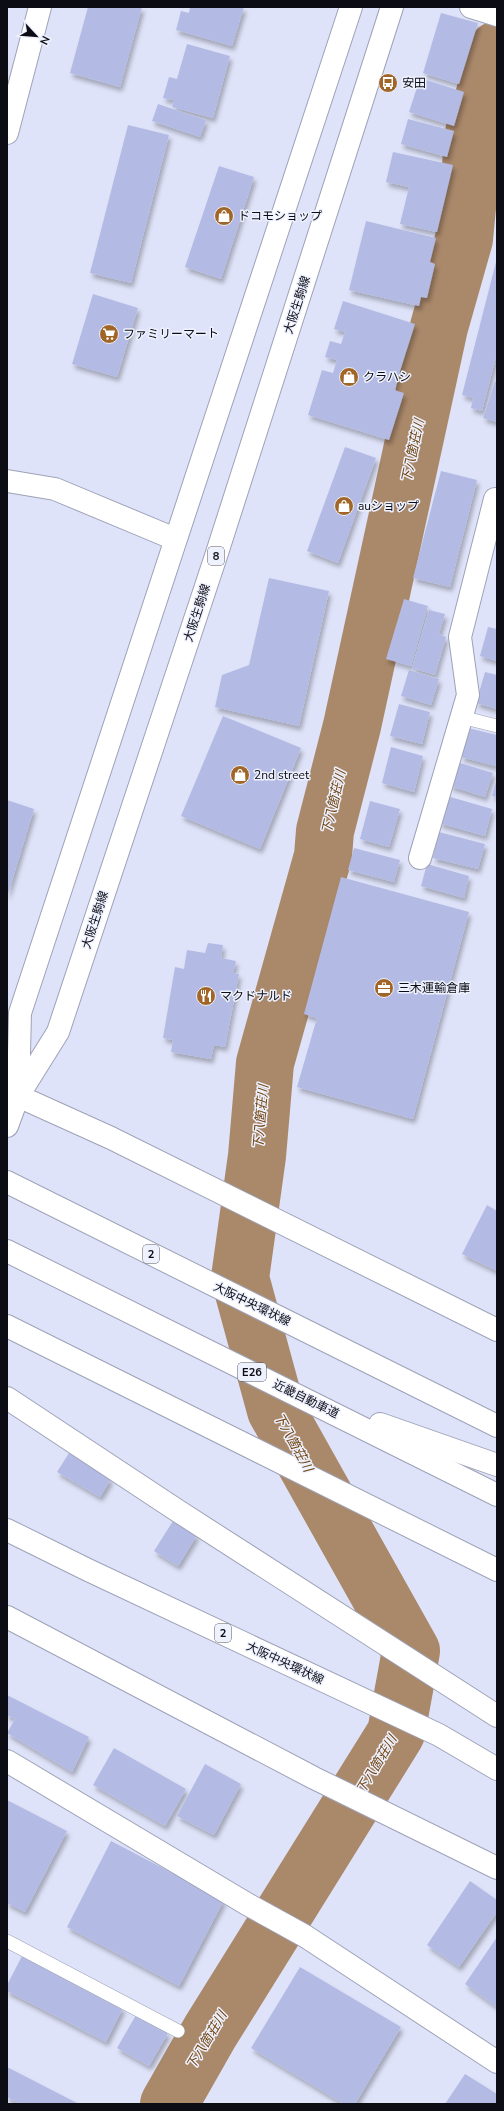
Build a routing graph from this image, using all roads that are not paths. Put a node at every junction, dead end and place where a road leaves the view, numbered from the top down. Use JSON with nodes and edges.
{"nodes":[{"id":1,"x":40,"y":7,"type":"edge"},
{"id":2,"x":351,"y":7,"type":"edge"},
{"id":3,"x":392,"y":7,"type":"edge"},
{"id":4,"x":471,"y":7,"type":"edge"},
{"id":5,"x":495,"y":14,"type":"edge"},
{"id":6,"x":7,"y":133,"type":"edge"},
{"id":7,"x":7,"y":481,"type":"edge"},
{"id":8,"x":497,"y":499,"type":"edge"},
{"id":9,"x":175,"y":539,"type":"junction"},
{"id":10,"x":461,"y":717,"type":"junction"},
{"id":11,"x":497,"y":726,"type":"edge"},
{"id":12,"x":420,"y":858,"type":"dead end"},
{"id":13,"x":12,"y":1093,"type":"edge"},
{"id":14,"x":7,"y":1126,"type":"edge"},
{"id":15,"x":7,"y":1182,"type":"edge"},
{"id":16,"x":7,"y":1251,"type":"edge"},
{"id":17,"x":7,"y":1326,"type":"edge"},
{"id":18,"x":497,"y":1330,"type":"edge"},
{"id":19,"x":301,"y":1397,"type":"junction"},
{"id":20,"x":7,"y":1398,"type":"edge"},
{"id":21,"x":497,"y":1426,"type":"edge"},
{"id":22,"x":497,"y":1465,"type":"edge"},
{"id":23,"x":497,"y":1495,"type":"edge"},
{"id":24,"x":7,"y":1530,"type":"edge"},
{"id":25,"x":497,"y":1570,"type":"edge"},
{"id":26,"x":7,"y":1617,"type":"edge"},
{"id":27,"x":497,"y":1716,"type":"edge"},
{"id":28,"x":7,"y":1761,"type":"edge"},
{"id":29,"x":497,"y":1769,"type":"edge"},
{"id":30,"x":497,"y":1868,"type":"edge"},
{"id":31,"x":7,"y":1941,"type":"edge"},
{"id":32,"x":178,"y":2031,"type":"dead end"},
{"id":33,"x":497,"y":2062,"type":"edge"}],
"edges":[{"from":1,"to":6,"type":"main road"},
{"from":2,"to":9,"type":"main road","name":"大阪生駒線","number":"8"},
{"from":3,"to":13,"type":"main road","name":"大阪生駒線","number":"8"},
{"from":4,"to":5,"type":"main road"},
{"from":7,"to":9,"type":"main road"},
{"from":8,"to":10,"type":"main road"},
{"from":9,"to":13,"type":"main road","name":"大阪生駒線","number":"8"},
{"from":10,"to":11,"type":"lane"},
{"from":10,"to":12,"type":"main road"},
{"from":13,"to":14,"type":"main road","name":"大阪生駒線","number":"8"},
{"from":13,"to":18,"type":"main road"},
{"from":15,"to":21,"type":"main road","name":"大阪中央環状線","number":"2"},
{"from":16,"to":19,"type":"main road","name":"近畿自動車道","number":"E26"},
{"from":17,"to":25,"type":"main road"},
{"from":19,"to":22,"type":"main road"},
{"from":19,"to":23,"type":"main road","name":"近畿自動車道","number":"E26"},
{"from":20,"to":27,"type":"main road"},
{"from":24,"to":29,"type":"main road","name":"大阪中央環状線","number":"2"},
{"from":26,"to":30,"type":"main road"},
{"from":28,"to":33,"type":"main road"},
{"from":31,"to":32,"type":"lane"}]}
